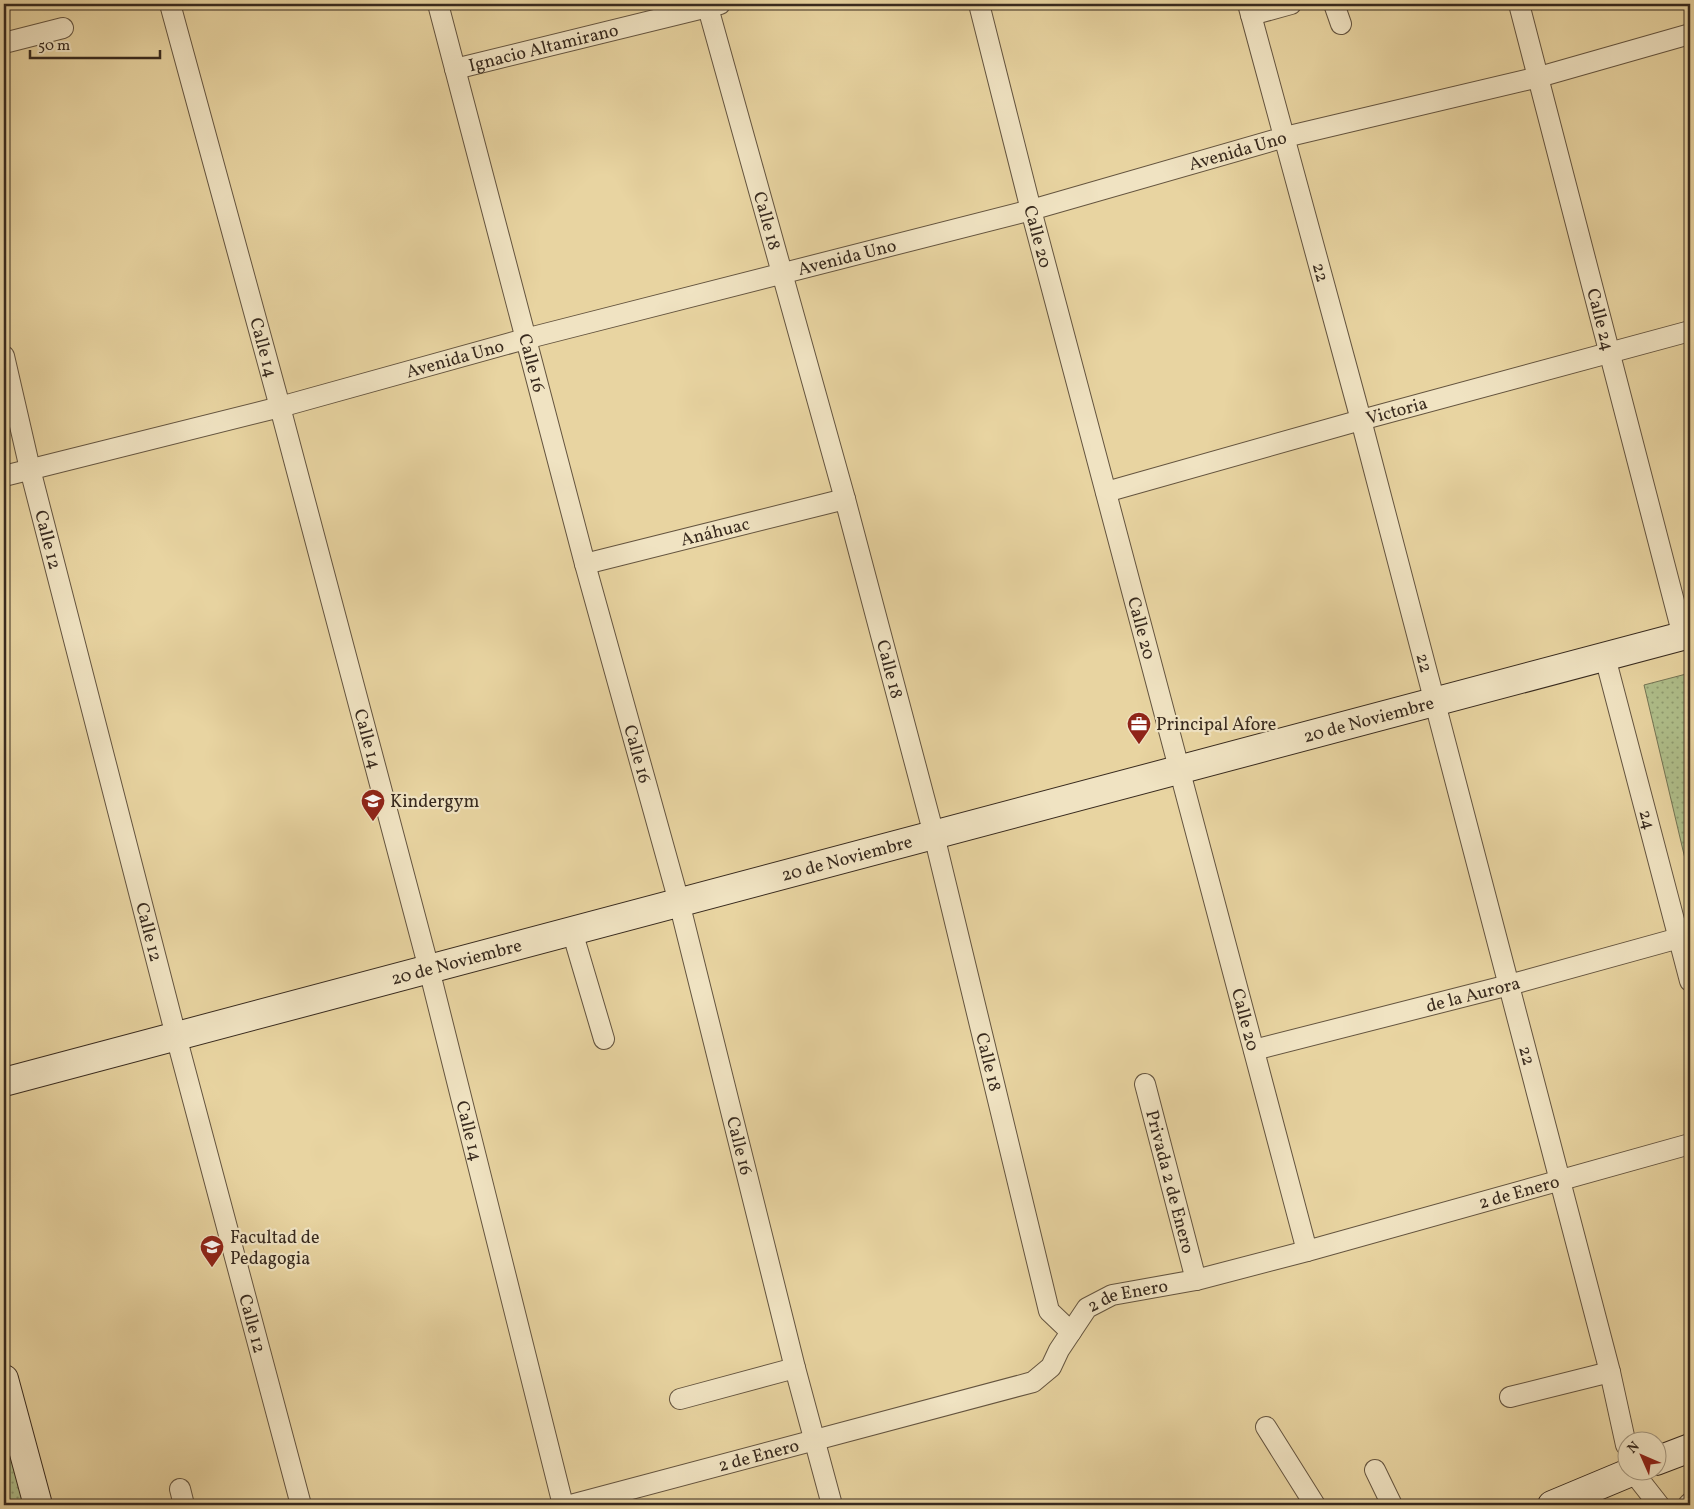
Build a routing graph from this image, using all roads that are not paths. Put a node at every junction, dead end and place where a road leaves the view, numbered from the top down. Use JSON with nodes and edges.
{"nodes":[{"id":1,"x":170,"y":4,"type":"edge"},
{"id":2,"x":438,"y":4,"type":"edge"},
{"id":3,"x":979,"y":4,"type":"edge"},
{"id":4,"x":1291,"y":4,"type":"edge"},
{"id":5,"x":1334,"y":4,"type":"edge"},
{"id":6,"x":1519,"y":4,"type":"edge"},
{"id":7,"x":712,"y":5,"type":"edge"},
{"id":8,"x":1249,"y":9,"type":"edge"},
{"id":9,"x":1341,"y":24,"type":"dead end"},
{"id":10,"x":63,"y":28,"type":"dead end"},
{"id":11,"x":1690,"y":34,"type":"edge"},
{"id":12,"x":4,"y":43,"type":"edge"},
{"id":13,"x":455,"y":69,"type":"junction"},
{"id":14,"x":1539,"y":77,"type":"junction"},
{"id":15,"x":1285,"y":137,"type":"junction"},
{"id":16,"x":1031,"y":210,"type":"junction"},
{"id":17,"x":783,"y":273,"type":"junction"},
{"id":18,"x":1690,"y":331,"type":"edge"},
{"id":19,"x":526,"y":339,"type":"junction"},
{"id":20,"x":1610,"y":352,"type":"junction"},
{"id":21,"x":4,"y":356,"type":"edge"},
{"id":22,"x":280,"y":406,"type":"junction"},
{"id":23,"x":1361,"y":420,"type":"junction"},
{"id":24,"x":30,"y":469,"type":"junction"},
{"id":25,"x":4,"y":476,"type":"edge"},
{"id":26,"x":1106,"y":492,"type":"junction"},
{"id":27,"x":845,"y":499,"type":"junction"},
{"id":28,"x":585,"y":564,"type":"junction"},
{"id":29,"x":1687,"y":635,"type":"edge"},
{"id":30,"x":1606,"y":656,"type":"junction"},
{"id":31,"x":1435,"y":702,"type":"junction"},
{"id":32,"x":1180,"y":769,"type":"junction"},
{"id":33,"x":934,"y":835,"type":"junction"},
{"id":34,"x":679,"y":902,"type":"junction"},
{"id":35,"x":572,"y":931,"type":"junction"},
{"id":36,"x":1684,"y":936,"type":"edge"},
{"id":37,"x":428,"y":969,"type":"junction"},
{"id":38,"x":1690,"y":981,"type":"edge"},
{"id":39,"x":1509,"y":986,"type":"junction"},
{"id":40,"x":176,"y":1036,"type":"junction"},
{"id":41,"x":604,"y":1039,"type":"dead end"},
{"id":42,"x":1254,"y":1050,"type":"junction"},
{"id":43,"x":4,"y":1082,"type":"edge"},
{"id":44,"x":1145,"y":1084,"type":"dead end"},
{"id":45,"x":1690,"y":1144,"type":"edge"},
{"id":46,"x":1560,"y":1181,"type":"junction"},
{"id":47,"x":1307,"y":1251,"type":"junction"},
{"id":48,"x":1196,"y":1280,"type":"junction"},
{"id":49,"x":1071,"y":1332,"type":"junction"},
{"id":50,"x":795,"y":1368,"type":"junction"},
{"id":51,"x":1610,"y":1372,"type":"junction"},
{"id":52,"x":4,"y":1379,"type":"edge"},
{"id":53,"x":1510,"y":1397,"type":"dead end"},
{"id":54,"x":680,"y":1399,"type":"dead end"},
{"id":55,"x":1266,"y":1427,"type":"dead end"},
{"id":56,"x":1623,"y":1432,"type":"edge"},
{"id":57,"x":814,"y":1439,"type":"junction"},
{"id":58,"x":1690,"y":1448,"type":"edge"},
{"id":59,"x":1666,"y":1458,"type":"edge"},
{"id":60,"x":1375,"y":1470,"type":"dead end"},
{"id":61,"x":1616,"y":1479,"type":"edge"},
{"id":62,"x":1640,"y":1482,"type":"edge"},
{"id":63,"x":38,"y":1505,"type":"edge"},
{"id":64,"x":301,"y":1505,"type":"edge"},
{"id":65,"x":563,"y":1505,"type":"edge"},
{"id":66,"x":571,"y":1505,"type":"edge"},
{"id":67,"x":832,"y":1505,"type":"edge"},
{"id":68,"x":1315,"y":1505,"type":"edge"},
{"id":69,"x":1392,"y":1505,"type":"edge"},
{"id":70,"x":1552,"y":1505,"type":"edge"},
{"id":71,"x":1659,"y":1505,"type":"edge"}],
"edges":[{"from":1,"to":22,"type":"street","name":"Calle 14"},
{"from":2,"to":13,"type":"street","name":"Calle 16"},
{"from":3,"to":16,"type":"street","name":"Calle 20"},
{"from":4,"to":8,"type":"street","name":"22"},
{"from":5,"to":9,"type":"street"},
{"from":6,"to":14,"type":"street","name":"Calle 24"},
{"from":7,"to":13,"type":"street","name":"Ignacio Altamirano"},
{"from":7,"to":17,"type":"street","name":"Calle 18"},
{"from":8,"to":15,"type":"street","name":"22"},
{"from":10,"to":12,"type":"street"},
{"from":11,"to":14,"type":"street","name":"Avenida Uno"},
{"from":13,"to":19,"type":"street","name":"Calle 16"},
{"from":14,"to":15,"type":"street","name":"Avenida Uno"},
{"from":14,"to":20,"type":"street","name":"Calle 24"},
{"from":15,"to":16,"type":"street","name":"Avenida Uno"},
{"from":15,"to":23,"type":"street","name":"22"},
{"from":16,"to":17,"type":"street","name":"Avenida Uno"},
{"from":16,"to":26,"type":"street","name":"Calle 20"},
{"from":17,"to":19,"type":"street","name":"Avenida Uno"},
{"from":17,"to":27,"type":"street","name":"Calle 18"},
{"from":18,"to":20,"type":"street","name":"Victoria"},
{"from":19,"to":22,"type":"street","name":"Avenida Uno"},
{"from":19,"to":28,"type":"street","name":"Calle 16"},
{"from":20,"to":23,"type":"street","name":"Victoria"},
{"from":20,"to":29,"type":"street","name":"Calle 24"},
{"from":21,"to":24,"type":"street","name":"Calle 12"},
{"from":22,"to":24,"type":"street","name":"Avenida Uno"},
{"from":22,"to":37,"type":"street","name":"Calle 14"},
{"from":23,"to":26,"type":"street","name":"Victoria"},
{"from":23,"to":31,"type":"street","name":"22"},
{"from":24,"to":25,"type":"street","name":"Avenida Uno"},
{"from":24,"to":40,"type":"street","name":"Calle 12"},
{"from":26,"to":32,"type":"street","name":"Calle 20"},
{"from":27,"to":28,"type":"street","name":"Anáhuac"},
{"from":27,"to":33,"type":"street","name":"Calle 18"},
{"from":28,"to":34,"type":"street","name":"Calle 16"},
{"from":29,"to":30,"type":"main road","name":"20 de Noviembre"},
{"from":30,"to":31,"type":"main road","name":"20 de Noviembre"},
{"from":30,"to":36,"type":"street","name":"24"},
{"from":31,"to":32,"type":"main road","name":"20 de Noviembre"},
{"from":31,"to":39,"type":"street","name":"22"},
{"from":32,"to":33,"type":"main road","name":"20 de Noviembre"},
{"from":32,"to":42,"type":"street","name":"Calle 20"},
{"from":33,"to":34,"type":"main road","name":"20 de Noviembre"},
{"from":33,"to":49,"type":"street","name":"Calle 18"},
{"from":34,"to":35,"type":"main road","name":"20 de Noviembre"},
{"from":34,"to":50,"type":"street","name":"Calle 16"},
{"from":35,"to":37,"type":"main road","name":"20 de Noviembre"},
{"from":35,"to":41,"type":"street"},
{"from":36,"to":38,"type":"street","name":"24"},
{"from":36,"to":39,"type":"street","name":"de la Aurora"},
{"from":37,"to":40,"type":"main road","name":"20 de Noviembre"},
{"from":37,"to":65,"type":"street","name":"Calle 14"},
{"from":39,"to":42,"type":"street","name":"de la Aurora"},
{"from":39,"to":46,"type":"street","name":"22"},
{"from":40,"to":43,"type":"main road","name":"20 de Noviembre"},
{"from":40,"to":64,"type":"street","name":"Calle 12"},
{"from":42,"to":47,"type":"street","name":"Calle 20"},
{"from":44,"to":48,"type":"street","name":"Privada 2 de Enero"},
{"from":45,"to":46,"type":"street","name":"2 de Enero"},
{"from":46,"to":47,"type":"street","name":"2 de Enero"},
{"from":46,"to":51,"type":"street","name":"22"},
{"from":47,"to":48,"type":"street","name":"2 de Enero"},
{"from":48,"to":49,"type":"street","name":"2 de Enero"},
{"from":49,"to":57,"type":"street","name":"2 de Enero"},
{"from":50,"to":54,"type":"street"},
{"from":50,"to":57,"type":"street","name":"Calle 16"},
{"from":51,"to":53,"type":"street"},
{"from":51,"to":56,"type":"street","name":"22"},
{"from":52,"to":63,"type":"main road"},
{"from":55,"to":68,"type":"street"},
{"from":57,"to":66,"type":"street","name":"2 de Enero"},
{"from":57,"to":67,"type":"street","name":"Calle 16"},
{"from":58,"to":59,"type":"main road"},
{"from":60,"to":69,"type":"street"},
{"from":61,"to":70,"type":"main road"},
{"from":62,"to":71,"type":"street"}]}
